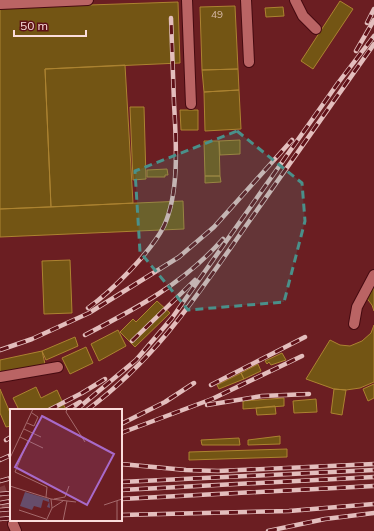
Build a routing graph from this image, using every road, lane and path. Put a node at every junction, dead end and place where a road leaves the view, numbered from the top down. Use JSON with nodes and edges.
{"nodes":[{"id":1,"x":88,"y":0,"type":"edge"},
{"id":2,"x":187,"y":0,"type":"edge"},
{"id":3,"x":246,"y":0,"type":"edge"},
{"id":4,"x":295,"y":0,"type":"edge"},
{"id":5,"x":0,"y":4,"type":"edge"},
{"id":6,"x":316,"y":29,"type":"dead end"},
{"id":7,"x":249,"y":62,"type":"dead end"},
{"id":8,"x":191,"y":104,"type":"dead end"},
{"id":9,"x":374,"y":275,"type":"edge"},
{"id":10,"x":354,"y":324,"type":"dead end"},
{"id":11,"x":58,"y":367,"type":"dead end"},
{"id":12,"x":0,"y":377,"type":"edge"}],
"edges":[{"from":1,"to":5,"type":"lane"},
{"from":2,"to":8,"type":"lane"},
{"from":3,"to":7,"type":"lane"},
{"from":4,"to":6,"type":"lane"},
{"from":9,"to":10,"type":"lane"},
{"from":11,"to":12,"type":"lane"}]}
